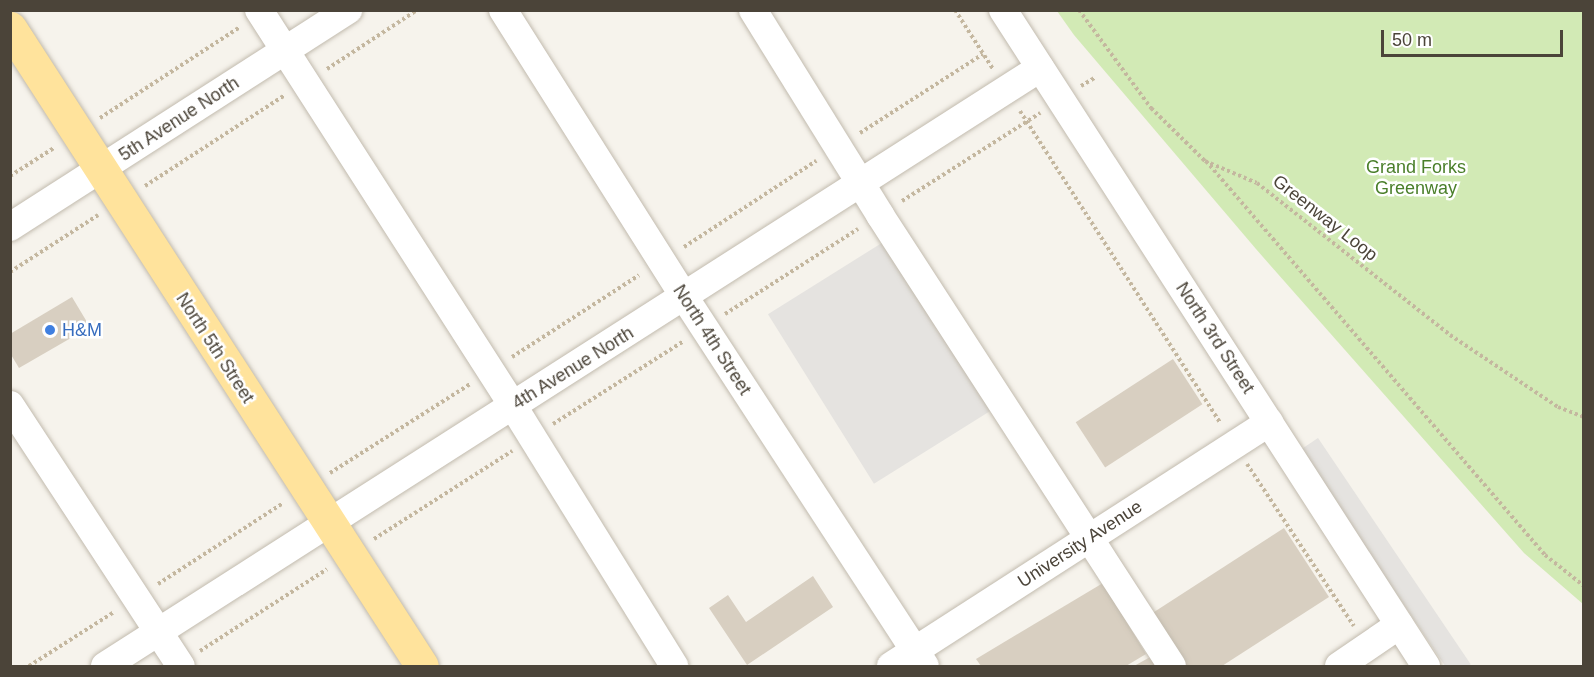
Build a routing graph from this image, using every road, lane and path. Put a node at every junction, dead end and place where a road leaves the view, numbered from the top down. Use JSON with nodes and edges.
{"nodes":[{"id":1,"x":348,"y":10,"type":"edge"},
{"id":2,"x":417,"y":10,"type":"edge"},
{"id":3,"x":503,"y":10,"type":"edge"},
{"id":4,"x":753,"y":10,"type":"edge"},
{"id":5,"x":956,"y":10,"type":"edge"},
{"id":6,"x":1004,"y":10,"type":"edge"},
{"id":7,"x":1079,"y":10,"type":"edge"},
{"id":8,"x":260,"y":12,"type":"edge"},
{"id":9,"x":10,"y":28,"type":"edge"},
{"id":10,"x":286,"y":51,"type":"junction"},
{"id":11,"x":1040,"y":68,"type":"junction"},
{"id":12,"x":1096,"y":77,"type":"dead end"},
{"id":13,"x":306,"y":82,"type":"junction"},
{"id":14,"x":1006,"y":90,"type":"junction"},
{"id":15,"x":1060,"y":100,"type":"junction"},
{"id":16,"x":1026,"y":121,"type":"junction"},
{"id":17,"x":77,"y":133,"type":"junction"},
{"id":18,"x":1205,"y":161,"type":"junction"},
{"id":19,"x":100,"y":170,"type":"junction"},
{"id":20,"x":10,"y":176,"type":"edge"},
{"id":21,"x":861,"y":184,"type":"junction"},
{"id":22,"x":120,"y":201,"type":"junction"},
{"id":23,"x":880,"y":215,"type":"junction"},
{"id":24,"x":10,"y":227,"type":"edge"},
{"id":25,"x":10,"y":272,"type":"edge"},
{"id":26,"x":685,"y":298,"type":"junction"},
{"id":27,"x":704,"y":328,"type":"junction"},
{"id":28,"x":10,"y":405,"type":"edge"},
{"id":29,"x":513,"y":406,"type":"junction"},
{"id":30,"x":1584,"y":417,"type":"edge"},
{"id":31,"x":1269,"y":422,"type":"junction"},
{"id":32,"x":532,"y":438,"type":"junction"},
{"id":33,"x":1234,"y":444,"type":"junction"},
{"id":34,"x":329,"y":523,"type":"junction"},
{"id":35,"x":1090,"y":538,"type":"junction"},
{"id":36,"x":350,"y":555,"type":"junction"},
{"id":37,"x":1584,"y":586,"type":"edge"},
{"id":38,"x":1399,"y":625,"type":"junction"},
{"id":39,"x":159,"y":632,"type":"junction"},
{"id":40,"x":1368,"y":648,"type":"junction"},
{"id":41,"x":920,"y":659,"type":"edge"},
{"id":42,"x":180,"y":665,"type":"edge"},
{"id":43,"x":105,"y":666,"type":"edge"},
{"id":44,"x":422,"y":666,"type":"edge"},
{"id":45,"x":674,"y":666,"type":"edge"},
{"id":46,"x":891,"y":666,"type":"edge"},
{"id":47,"x":1172,"y":666,"type":"edge"},
{"id":48,"x":1339,"y":666,"type":"edge"},
{"id":49,"x":1426,"y":666,"type":"edge"}],
"edges":[{"from":1,"to":10,"type":"street","name":"5th Avenue North"},
{"from":2,"to":13,"type":"path"},
{"from":3,"to":26,"type":"street","name":"North 4th Street"},
{"from":4,"to":21,"type":"street"},
{"from":5,"to":14,"type":"path"},
{"from":6,"to":11,"type":"street","name":"North 3rd Street"},
{"from":7,"to":18,"type":"path","name":"Greenway Loop"},
{"from":8,"to":10,"type":"street"},
{"from":8,"to":17,"type":"path"},
{"from":9,"to":17,"type":"main road","name":"North 5th Street"},
{"from":10,"to":13,"type":"street"},
{"from":10,"to":19,"type":"street","name":"5th Avenue North"},
{"from":11,"to":14,"type":"street","name":"4th Avenue North"},
{"from":11,"to":15,"type":"street","name":"North 3rd Street"},
{"from":12,"to":15,"type":"path"},
{"from":13,"to":22,"type":"path"},
{"from":13,"to":29,"type":"street"},
{"from":14,"to":16,"type":"path"},
{"from":14,"to":21,"type":"street","name":"4th Avenue North"},
{"from":15,"to":16,"type":"path"},
{"from":15,"to":31,"type":"street","name":"North 3rd Street"},
{"from":16,"to":23,"type":"path"},
{"from":16,"to":33,"type":"path"},
{"from":17,"to":19,"type":"main road","name":"North 5th Street"},
{"from":17,"to":20,"type":"path"},
{"from":18,"to":30,"type":"path","name":"Greenway Loop"},
{"from":18,"to":37,"type":"path"},
{"from":19,"to":22,"type":"main road","name":"North 5th Street"},
{"from":19,"to":24,"type":"street","name":"5th Avenue North"},
{"from":21,"to":23,"type":"street"},
{"from":21,"to":26,"type":"street","name":"4th Avenue North"},
{"from":22,"to":25,"type":"path"},
{"from":22,"to":34,"type":"main road","name":"North 5th Street"},
{"from":23,"to":27,"type":"path"},
{"from":23,"to":35,"type":"street"},
{"from":26,"to":27,"type":"street","name":"North 4th Street"},
{"from":26,"to":29,"type":"street","name":"4th Avenue North"},
{"from":27,"to":32,"type":"path"},
{"from":27,"to":41,"type":"street","name":"North 4th Street"},
{"from":28,"to":39,"type":"street"},
{"from":29,"to":32,"type":"street"},
{"from":29,"to":34,"type":"street","name":"4th Avenue North"},
{"from":31,"to":33,"type":"street","name":"University Avenue"},
{"from":31,"to":38,"type":"street","name":"North 3rd Street"},
{"from":32,"to":36,"type":"path"},
{"from":32,"to":45,"type":"street"},
{"from":33,"to":35,"type":"street","name":"University Avenue"},
{"from":33,"to":40,"type":"path"},
{"from":34,"to":36,"type":"main road","name":"North 5th Street"},
{"from":34,"to":39,"type":"street","name":"4th Avenue North"},
{"from":35,"to":41,"type":"street","name":"University Avenue"},
{"from":35,"to":47,"type":"street"},
{"from":36,"to":42,"type":"path"},
{"from":36,"to":44,"type":"main road","name":"North 5th Street"},
{"from":38,"to":40,"type":"street"},
{"from":38,"to":49,"type":"street","name":"North 3rd Street"},
{"from":39,"to":42,"type":"street"},
{"from":39,"to":43,"type":"street","name":"4th Avenue North"},
{"from":40,"to":48,"type":"street"},
{"from":41,"to":46,"type":"street","name":"University Avenue"}]}
